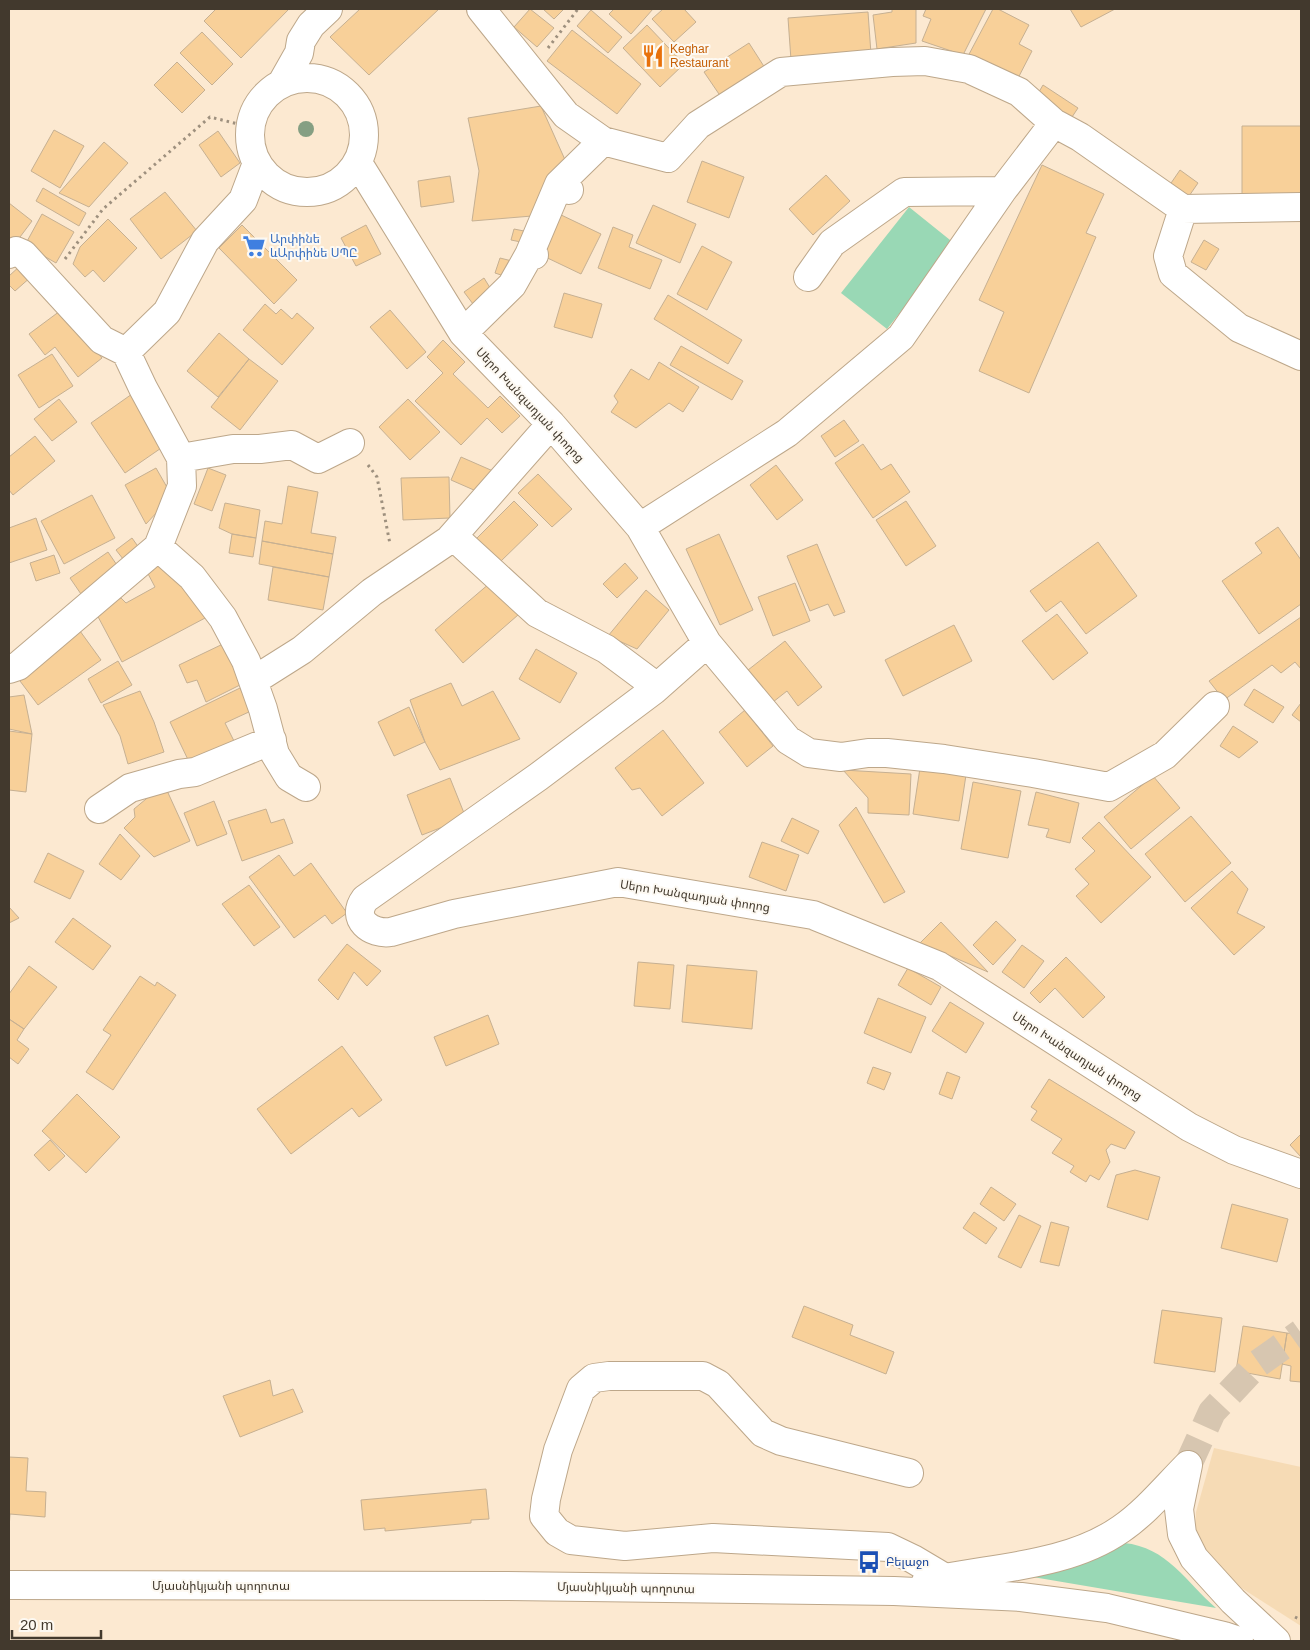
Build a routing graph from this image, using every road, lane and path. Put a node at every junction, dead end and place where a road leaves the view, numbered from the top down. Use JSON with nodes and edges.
{"nodes":[{"id":1,"x":328,"y":9,"type":"edge"},
{"id":2,"x":481,"y":9,"type":"edge"},
{"id":3,"x":578,"y":9,"type":"edge"},
{"id":4,"x":299,"y":53,"type":"junction"},
{"id":5,"x":530,"y":70,"type":"junction"},
{"id":6,"x":319,"y":78,"type":"junction"},
{"id":7,"x":282,"y":82,"type":"junction"},
{"id":8,"x":1054,"y":124,"type":"junction"},
{"id":9,"x":250,"y":126,"type":"junction"},
{"id":10,"x":603,"y":141,"type":"junction"},
{"id":11,"x":257,"y":163,"type":"junction"},
{"id":12,"x":358,"y":163,"type":"junction"},
{"id":13,"x":279,"y":185,"type":"junction"},
{"id":14,"x":1002,"y":191,"type":"junction"},
{"id":15,"x":242,"y":200,"type":"junction"},
{"id":16,"x":1301,"y":207,"type":"edge"},
{"id":17,"x":1183,"y":209,"type":"junction"},
{"id":18,"x":9,"y":254,"type":"edge"},
{"id":19,"x":808,"y":277,"type":"dead end"},
{"id":20,"x":48,"y":281,"type":"junction"},
{"id":21,"x":463,"y":333,"type":"junction"},
{"id":22,"x":126,"y":352,"type":"junction"},
{"id":23,"x":1301,"y":356,"type":"edge"},
{"id":24,"x":551,"y":424,"type":"junction"},
{"id":25,"x":350,"y":443,"type":"joint"},
{"id":26,"x":182,"y":458,"type":"junction"},
{"id":27,"x":640,"y":527,"type":"junction"},
{"id":28,"x":453,"y":536,"type":"junction"},
{"id":29,"x":158,"y":547,"type":"junction"},
{"id":30,"x":396,"y":575,"type":"junction"},
{"id":31,"x":706,"y":643,"type":"junction"},
{"id":32,"x":9,"y":669,"type":"edge"},
{"id":33,"x":253,"y":681,"type":"junction"},
{"id":34,"x":657,"y":687,"type":"junction"},
{"id":35,"x":1215,"y":706,"type":"dead end"},
{"id":36,"x":272,"y":740,"type":"junction"},
{"id":37,"x":306,"y":787,"type":"dead end"},
{"id":38,"x":99,"y":809,"type":"dead end"},
{"id":39,"x":1301,"y":1174,"type":"edge"},
{"id":40,"x":909,"y":1473,"type":"dead end"},
{"id":41,"x":944,"y":1578,"type":"junction"},
{"id":42,"x":9,"y":1585,"type":"edge"},
{"id":43,"x":894,"y":1591,"type":"junction"},
{"id":44,"x":1239,"y":1641,"type":"edge"},
{"id":45,"x":1276,"y":1641,"type":"edge"}],
"edges":[{"from":1,"to":4,"type":"main road"},
{"from":2,"to":5,"type":"main road"},
{"from":3,"to":5,"type":"path"},
{"from":4,"to":6,"type":"main road"},
{"from":4,"to":7,"type":"main road"},
{"from":5,"to":10,"type":"main road"},
{"from":6,"to":7,"type":"main road"},
{"from":6,"to":12,"type":"main road"},
{"from":7,"to":9,"type":"main road"},
{"from":8,"to":10,"type":"main road"},
{"from":8,"to":14,"type":"main road"},
{"from":8,"to":17,"type":"main road"},
{"from":9,"to":11,"type":"main road"},
{"from":9,"to":20,"type":"path"},
{"from":10,"to":21,"type":"main road"},
{"from":11,"to":13,"type":"main road"},
{"from":11,"to":15,"type":"main road"},
{"from":12,"to":13,"type":"main road"},
{"from":12,"to":21,"type":"main road","name":"Սերո Խանզադյան փողոց"},
{"from":13,"to":15,"type":"main road"},
{"from":14,"to":19,"type":"main road"},
{"from":14,"to":27,"type":"main road"},
{"from":15,"to":22,"type":"main road"},
{"from":16,"to":17,"type":"main road"},
{"from":17,"to":23,"type":"main road"},
{"from":18,"to":20,"type":"main road"},
{"from":20,"to":22,"type":"main road"},
{"from":21,"to":24,"type":"main road","name":"Սերո Խանզադյան փողոց"},
{"from":22,"to":26,"type":"main road"},
{"from":24,"to":27,"type":"main road","name":"Սերո Խանզադյան փողոց"},
{"from":24,"to":28,"type":"main road"},
{"from":25,"to":26,"type":"main road"},
{"from":25,"to":30,"type":"path"},
{"from":26,"to":29,"type":"main road"},
{"from":27,"to":31,"type":"main road","name":"Սերո Խանզադյան փողոց"},
{"from":28,"to":30,"type":"main road"},
{"from":28,"to":34,"type":"main road"},
{"from":29,"to":32,"type":"main road"},
{"from":29,"to":33,"type":"main road"},
{"from":30,"to":33,"type":"main road"},
{"from":31,"to":34,"type":"main road","name":"Սերո Խանզադյան փողոց"},
{"from":31,"to":35,"type":"main road","name":"Սերո Խանզադյան փողոց"},
{"from":33,"to":36,"type":"main road"},
{"from":34,"to":39,"type":"main road","name":"Սերո Խանզադյան փողոց"},
{"from":36,"to":37,"type":"main road"},
{"from":36,"to":38,"type":"main road"},
{"from":40,"to":41,"type":"main road"},
{"from":41,"to":43,"type":"main road"},
{"from":41,"to":45,"type":"main road"},
{"from":42,"to":43,"type":"main road","name":"Մյասնիկյանի պողոտա"},
{"from":43,"to":44,"type":"main road","name":"Մյասնիկյանի պողոտա"}]}
